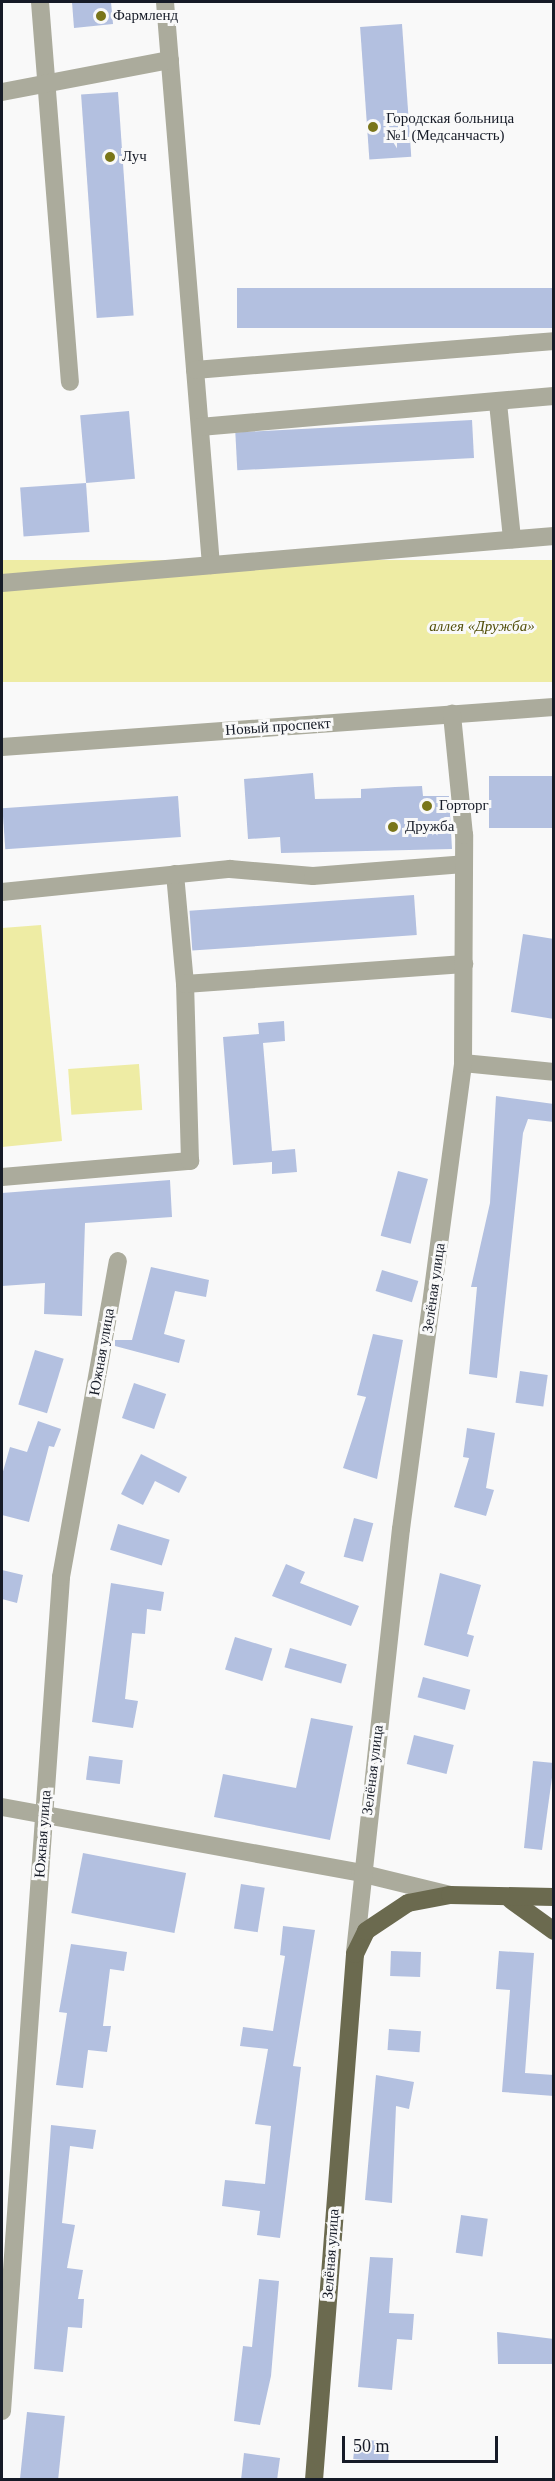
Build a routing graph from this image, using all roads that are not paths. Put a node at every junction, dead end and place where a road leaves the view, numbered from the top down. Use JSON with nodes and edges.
{"nodes":[{"id":1,"x":39,"y":2,"type":"edge"},
{"id":2,"x":165,"y":2,"type":"edge"},
{"id":3,"x":170,"y":60,"type":"junction"},
{"id":4,"x":47,"y":84,"type":"junction"},
{"id":5,"x":2,"y":93,"type":"edge"},
{"id":6,"x":554,"y":341,"type":"edge"},
{"id":7,"x":195,"y":370,"type":"junction"},
{"id":8,"x":70,"y":382,"type":"dead end"},
{"id":9,"x":554,"y":396,"type":"edge"},
{"id":10,"x":498,"y":403,"type":"junction"},
{"id":11,"x":200,"y":427,"type":"junction"},
{"id":12,"x":554,"y":536,"type":"edge"},
{"id":13,"x":512,"y":539,"type":"junction"},
{"id":14,"x":211,"y":565,"type":"junction"},
{"id":15,"x":2,"y":583,"type":"edge"},
{"id":16,"x":554,"y":707,"type":"edge"},
{"id":17,"x":452,"y":714,"type":"junction"},
{"id":18,"x":2,"y":747,"type":"edge"},
{"id":19,"x":464,"y":864,"type":"junction"},
{"id":20,"x":175,"y":874,"type":"junction"},
{"id":21,"x":2,"y":892,"type":"edge"},
{"id":22,"x":464,"y":964,"type":"junction"},
{"id":23,"x":185,"y":984,"type":"junction"},
{"id":24,"x":464,"y":1063,"type":"junction"},
{"id":25,"x":554,"y":1072,"type":"edge"},
{"id":26,"x":2,"y":1177,"type":"edge"},
{"id":27,"x":118,"y":1261,"type":"dead end"},
{"id":28,"x":2,"y":1807,"type":"edge"},
{"id":29,"x":45,"y":1813,"type":"junction"},
{"id":30,"x":360,"y":1873,"type":"junction"},
{"id":31,"x":450,"y":1895,"type":"junction"},
{"id":32,"x":554,"y":1897,"type":"edge"},
{"id":33,"x":511,"y":1900,"type":"junction"},
{"id":34,"x":554,"y":1931,"type":"edge"},
{"id":35,"x":355,"y":1954,"type":"junction"},
{"id":36,"x":2,"y":2411,"type":"edge"},
{"id":37,"x":314,"y":2480,"type":"edge"}],
"edges":[{"from":1,"to":4,"type":"street"},
{"from":2,"to":3,"type":"street"},
{"from":3,"to":4,"type":"street"},
{"from":3,"to":7,"type":"street"},
{"from":4,"to":5,"type":"street"},
{"from":4,"to":8,"type":"street"},
{"from":6,"to":7,"type":"street"},
{"from":7,"to":11,"type":"street"},
{"from":9,"to":10,"type":"street"},
{"from":10,"to":11,"type":"street"},
{"from":10,"to":13,"type":"street"},
{"from":11,"to":14,"type":"street"},
{"from":12,"to":13,"type":"street"},
{"from":13,"to":14,"type":"street"},
{"from":14,"to":15,"type":"street"},
{"from":16,"to":17,"type":"street","name":"Новый проспект"},
{"from":17,"to":18,"type":"street","name":"Новый проспект"},
{"from":17,"to":19,"type":"street","name":"Зелёная улица"},
{"from":19,"to":20,"type":"street"},
{"from":19,"to":22,"type":"street","name":"Зелёная улица"},
{"from":20,"to":21,"type":"street"},
{"from":20,"to":23,"type":"street"},
{"from":22,"to":23,"type":"street"},
{"from":22,"to":24,"type":"street","name":"Зелёная улица"},
{"from":23,"to":26,"type":"street"},
{"from":24,"to":25,"type":"street"},
{"from":24,"to":30,"type":"street","name":"Зелёная улица"},
{"from":27,"to":29,"type":"street","name":"Южная улица"},
{"from":28,"to":29,"type":"street"},
{"from":29,"to":30,"type":"street"},
{"from":29,"to":36,"type":"street","name":"Южная улица"},
{"from":30,"to":31,"type":"street"},
{"from":30,"to":35,"type":"street","name":"Зелёная улица"},
{"from":31,"to":33,"type":"main road"},
{"from":31,"to":35,"type":"main road"},
{"from":32,"to":33,"type":"main road"},
{"from":33,"to":34,"type":"main road"},
{"from":35,"to":37,"type":"main road","name":"Зелёная улица"}]}
